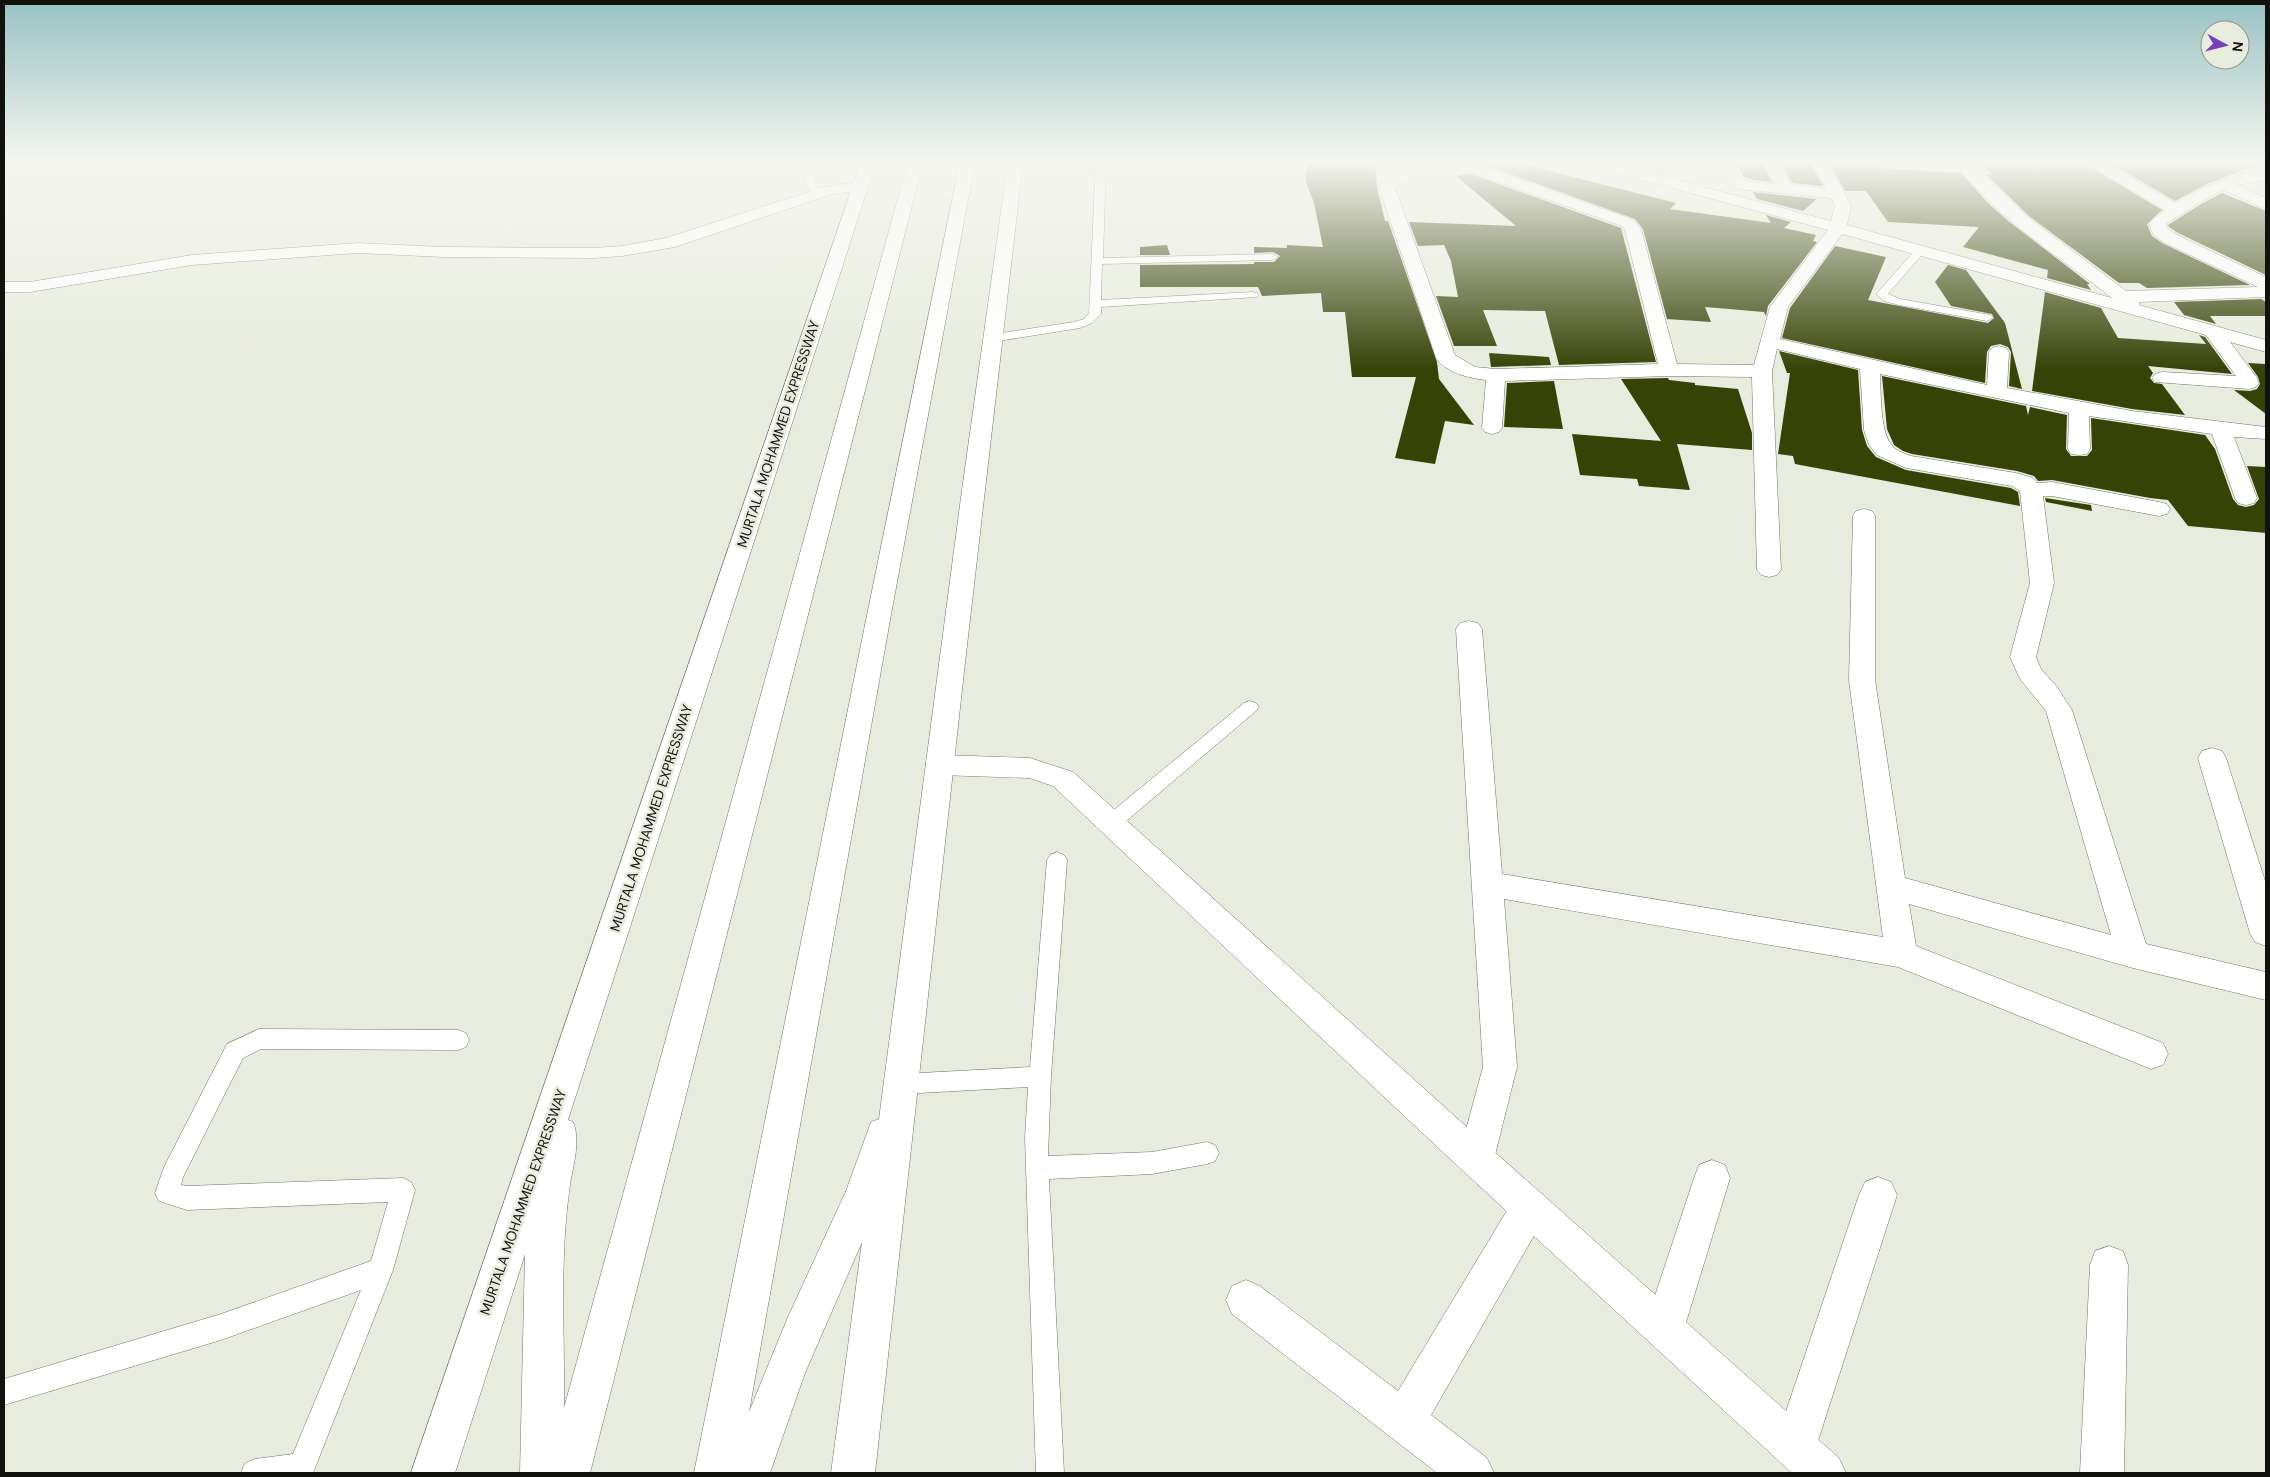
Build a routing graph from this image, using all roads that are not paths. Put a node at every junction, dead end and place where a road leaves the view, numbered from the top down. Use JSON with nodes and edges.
{"nodes":[{"id":1,"x":708,"y":231,"type":"edge"},
{"id":2,"x":845,"y":231,"type":"edge"},
{"id":3,"x":898,"y":231,"type":"edge"},
{"id":4,"x":954,"y":231,"type":"edge"},
{"id":5,"x":1007,"y":231,"type":"edge"},
{"id":6,"x":1098,"y":231,"type":"edge"},
{"id":7,"x":1402,"y":231,"type":"edge"},
{"id":8,"x":1633,"y":231,"type":"edge"},
{"id":9,"x":1836,"y":231,"type":"edge"},
{"id":10,"x":1848,"y":231,"type":"edge"},
{"id":11,"x":2034,"y":231,"type":"edge"},
{"id":12,"x":2160,"y":231,"type":"edge"},
{"id":13,"x":1920,"y":251,"type":"junction"},
{"id":14,"x":1273,"y":257,"type":"dead end"},
{"id":15,"x":1096,"y":261,"type":"junction"},
{"id":16,"x":2266,"y":284,"type":"edge"},
{"id":17,"x":4,"y":287,"type":"edge"},
{"id":18,"x":2266,"y":292,"type":"edge"},
{"id":19,"x":1253,"y":295,"type":"dead end"},
{"id":20,"x":2122,"y":297,"type":"junction"},
{"id":21,"x":1095,"y":304,"type":"junction"},
{"id":22,"x":2142,"y":312,"type":"junction"},
{"id":23,"x":1987,"y":317,"type":"dead end"},
{"id":24,"x":2213,"y":332,"type":"junction"},
{"id":25,"x":992,"y":338,"type":"junction"},
{"id":26,"x":1770,"y":342,"type":"junction"},
{"id":27,"x":2266,"y":346,"type":"edge"},
{"id":28,"x":1999,"y":352,"type":"dead end"},
{"id":29,"x":1870,"y":367,"type":"junction"},
{"id":30,"x":1669,"y":370,"type":"junction"},
{"id":31,"x":1762,"y":371,"type":"junction"},
{"id":32,"x":1496,"y":375,"type":"junction"},
{"id":33,"x":2162,"y":378,"type":"dead end"},
{"id":34,"x":1997,"y":393,"type":"junction"},
{"id":35,"x":2079,"y":410,"type":"junction"},
{"id":36,"x":1492,"y":428,"type":"dead end"},
{"id":37,"x":2222,"y":430,"type":"junction"},
{"id":38,"x":2266,"y":433,"type":"edge"},
{"id":39,"x":2079,"y":450,"type":"dead end"},
{"id":40,"x":2031,"y":490,"type":"junction"},
{"id":41,"x":2246,"y":498,"type":"dead end"},
{"id":42,"x":2159,"y":509,"type":"dead end"},
{"id":43,"x":1864,"y":516,"type":"dead end"},
{"id":44,"x":1769,"y":570,"type":"dead end"},
{"id":45,"x":1469,"y":629,"type":"dead end"},
{"id":46,"x":1250,"y":706,"type":"dead end"},
{"id":47,"x":2212,"y":758,"type":"dead end"},
{"id":48,"x":940,"y":765,"type":"junction"},
{"id":49,"x":1111,"y":823,"type":"junction"},
{"id":50,"x":1057,"y":860,"type":"dead end"},
{"id":51,"x":1487,"y":884,"type":"junction"},
{"id":52,"x":1890,"y":886,"type":"junction"},
{"id":53,"x":2266,"y":933,"type":"edge"},
{"id":54,"x":1900,"y":954,"type":"junction"},
{"id":55,"x":2133,"y":954,"type":"junction"},
{"id":56,"x":2266,"y":986,"type":"edge"},
{"id":57,"x":588,"y":1006,"type":"junction"},
{"id":58,"x":458,"y":1040,"type":"dead end"},
{"id":59,"x":2151,"y":1054,"type":"dead end"},
{"id":60,"x":904,"y":1067,"type":"junction"},
{"id":61,"x":1040,"y":1076,"type":"junction"},
{"id":62,"x":1207,"y":1153,"type":"dead end"},
{"id":63,"x":1476,"y":1159,"type":"junction"},
{"id":64,"x":1037,"y":1168,"type":"junction"},
{"id":65,"x":1712,"y":1178,"type":"dead end"},
{"id":66,"x":1878,"y":1195,"type":"dead end"},
{"id":67,"x":1530,"y":1207,"type":"junction"},
{"id":68,"x":2109,"y":1265,"type":"dead end"},
{"id":69,"x":381,"y":1270,"type":"junction"},
{"id":70,"x":1246,"y":1300,"type":"dead end"},
{"id":71,"x":1664,"y":1329,"type":"junction"},
{"id":72,"x":4,"y":1392,"type":"edge"},
{"id":73,"x":1404,"y":1421,"type":"junction"},
{"id":74,"x":1795,"y":1447,"type":"junction"},
{"id":75,"x":301,"y":1469,"type":"edge"},
{"id":76,"x":255,"y":1473,"type":"edge"},
{"id":77,"x":433,"y":1473,"type":"edge"},
{"id":78,"x":542,"y":1473,"type":"edge"},
{"id":79,"x":568,"y":1473,"type":"edge"},
{"id":80,"x":716,"y":1473,"type":"edge"},
{"id":81,"x":748,"y":1473,"type":"edge"},
{"id":82,"x":853,"y":1473,"type":"edge"},
{"id":83,"x":1050,"y":1473,"type":"edge"},
{"id":84,"x":1472,"y":1473,"type":"edge"},
{"id":85,"x":1824,"y":1473,"type":"edge"},
{"id":86,"x":2102,"y":1473,"type":"edge"}],
"edges":[{"from":1,"to":17,"type":"main road"},
{"from":2,"to":57,"type":"main road","name":"MURTALA MOHAMMED EXPRESSWAY"},
{"from":3,"to":79,"type":"main road"},
{"from":4,"to":80,"type":"main road"},
{"from":5,"to":25,"type":"main road"},
{"from":6,"to":15,"type":"lane"},
{"from":7,"to":32,"type":"main road"},
{"from":8,"to":30,"type":"main road"},
{"from":9,"to":26,"type":"main road"},
{"from":10,"to":13,"type":"main road"},
{"from":11,"to":20,"type":"main road"},
{"from":12,"to":16,"type":"main road"},
{"from":13,"to":22,"type":"main road"},
{"from":13,"to":23,"type":"lane"},
{"from":14,"to":15,"type":"lane"},
{"from":15,"to":21,"type":"lane"},
{"from":18,"to":20,"type":"main road"},
{"from":19,"to":21,"type":"lane"},
{"from":20,"to":22,"type":"main road"},
{"from":21,"to":25,"type":"lane"},
{"from":22,"to":24,"type":"main road"},
{"from":24,"to":27,"type":"main road"},
{"from":24,"to":33,"type":"main road"},
{"from":25,"to":48,"type":"main road"},
{"from":26,"to":29,"type":"main road"},
{"from":26,"to":31,"type":"main road"},
{"from":28,"to":34,"type":"main road"},
{"from":29,"to":34,"type":"main road"},
{"from":29,"to":40,"type":"main road"},
{"from":30,"to":31,"type":"main road"},
{"from":30,"to":32,"type":"main road"},
{"from":31,"to":44,"type":"main road"},
{"from":32,"to":36,"type":"main road"},
{"from":34,"to":35,"type":"main road"},
{"from":35,"to":37,"type":"main road"},
{"from":35,"to":39,"type":"main road"},
{"from":37,"to":38,"type":"main road"},
{"from":37,"to":41,"type":"main road"},
{"from":40,"to":42,"type":"main road"},
{"from":40,"to":55,"type":"main road"},
{"from":43,"to":52,"type":"main road"},
{"from":45,"to":51,"type":"main road"},
{"from":46,"to":49,"type":"lane"},
{"from":47,"to":53,"type":"main road"},
{"from":48,"to":49,"type":"main road"},
{"from":48,"to":60,"type":"main road"},
{"from":49,"to":63,"type":"main road"},
{"from":50,"to":61,"type":"lane"},
{"from":51,"to":54,"type":"main road"},
{"from":51,"to":63,"type":"main road"},
{"from":52,"to":54,"type":"main road"},
{"from":52,"to":55,"type":"main road"},
{"from":54,"to":59,"type":"main road"},
{"from":55,"to":56,"type":"main road"},
{"from":57,"to":77,"type":"main road","name":"MURTALA MOHAMMED EXPRESSWAY"},
{"from":57,"to":78,"type":"main road"},
{"from":58,"to":69,"type":"lane"},
{"from":60,"to":61,"type":"lane"},
{"from":60,"to":81,"type":"main road"},
{"from":60,"to":82,"type":"main road"},
{"from":61,"to":64,"type":"lane"},
{"from":62,"to":64,"type":"lane"},
{"from":63,"to":67,"type":"main road"},
{"from":64,"to":83,"type":"lane"},
{"from":65,"to":71,"type":"main road"},
{"from":66,"to":74,"type":"main road"},
{"from":67,"to":71,"type":"main road"},
{"from":67,"to":73,"type":"main road"},
{"from":68,"to":86,"type":"main road"},
{"from":69,"to":72,"type":"lane"},
{"from":69,"to":75,"type":"lane"},
{"from":70,"to":73,"type":"main road"},
{"from":71,"to":74,"type":"main road"},
{"from":73,"to":84,"type":"main road"},
{"from":74,"to":85,"type":"main road"},
{"from":75,"to":76,"type":"lane"}]}
